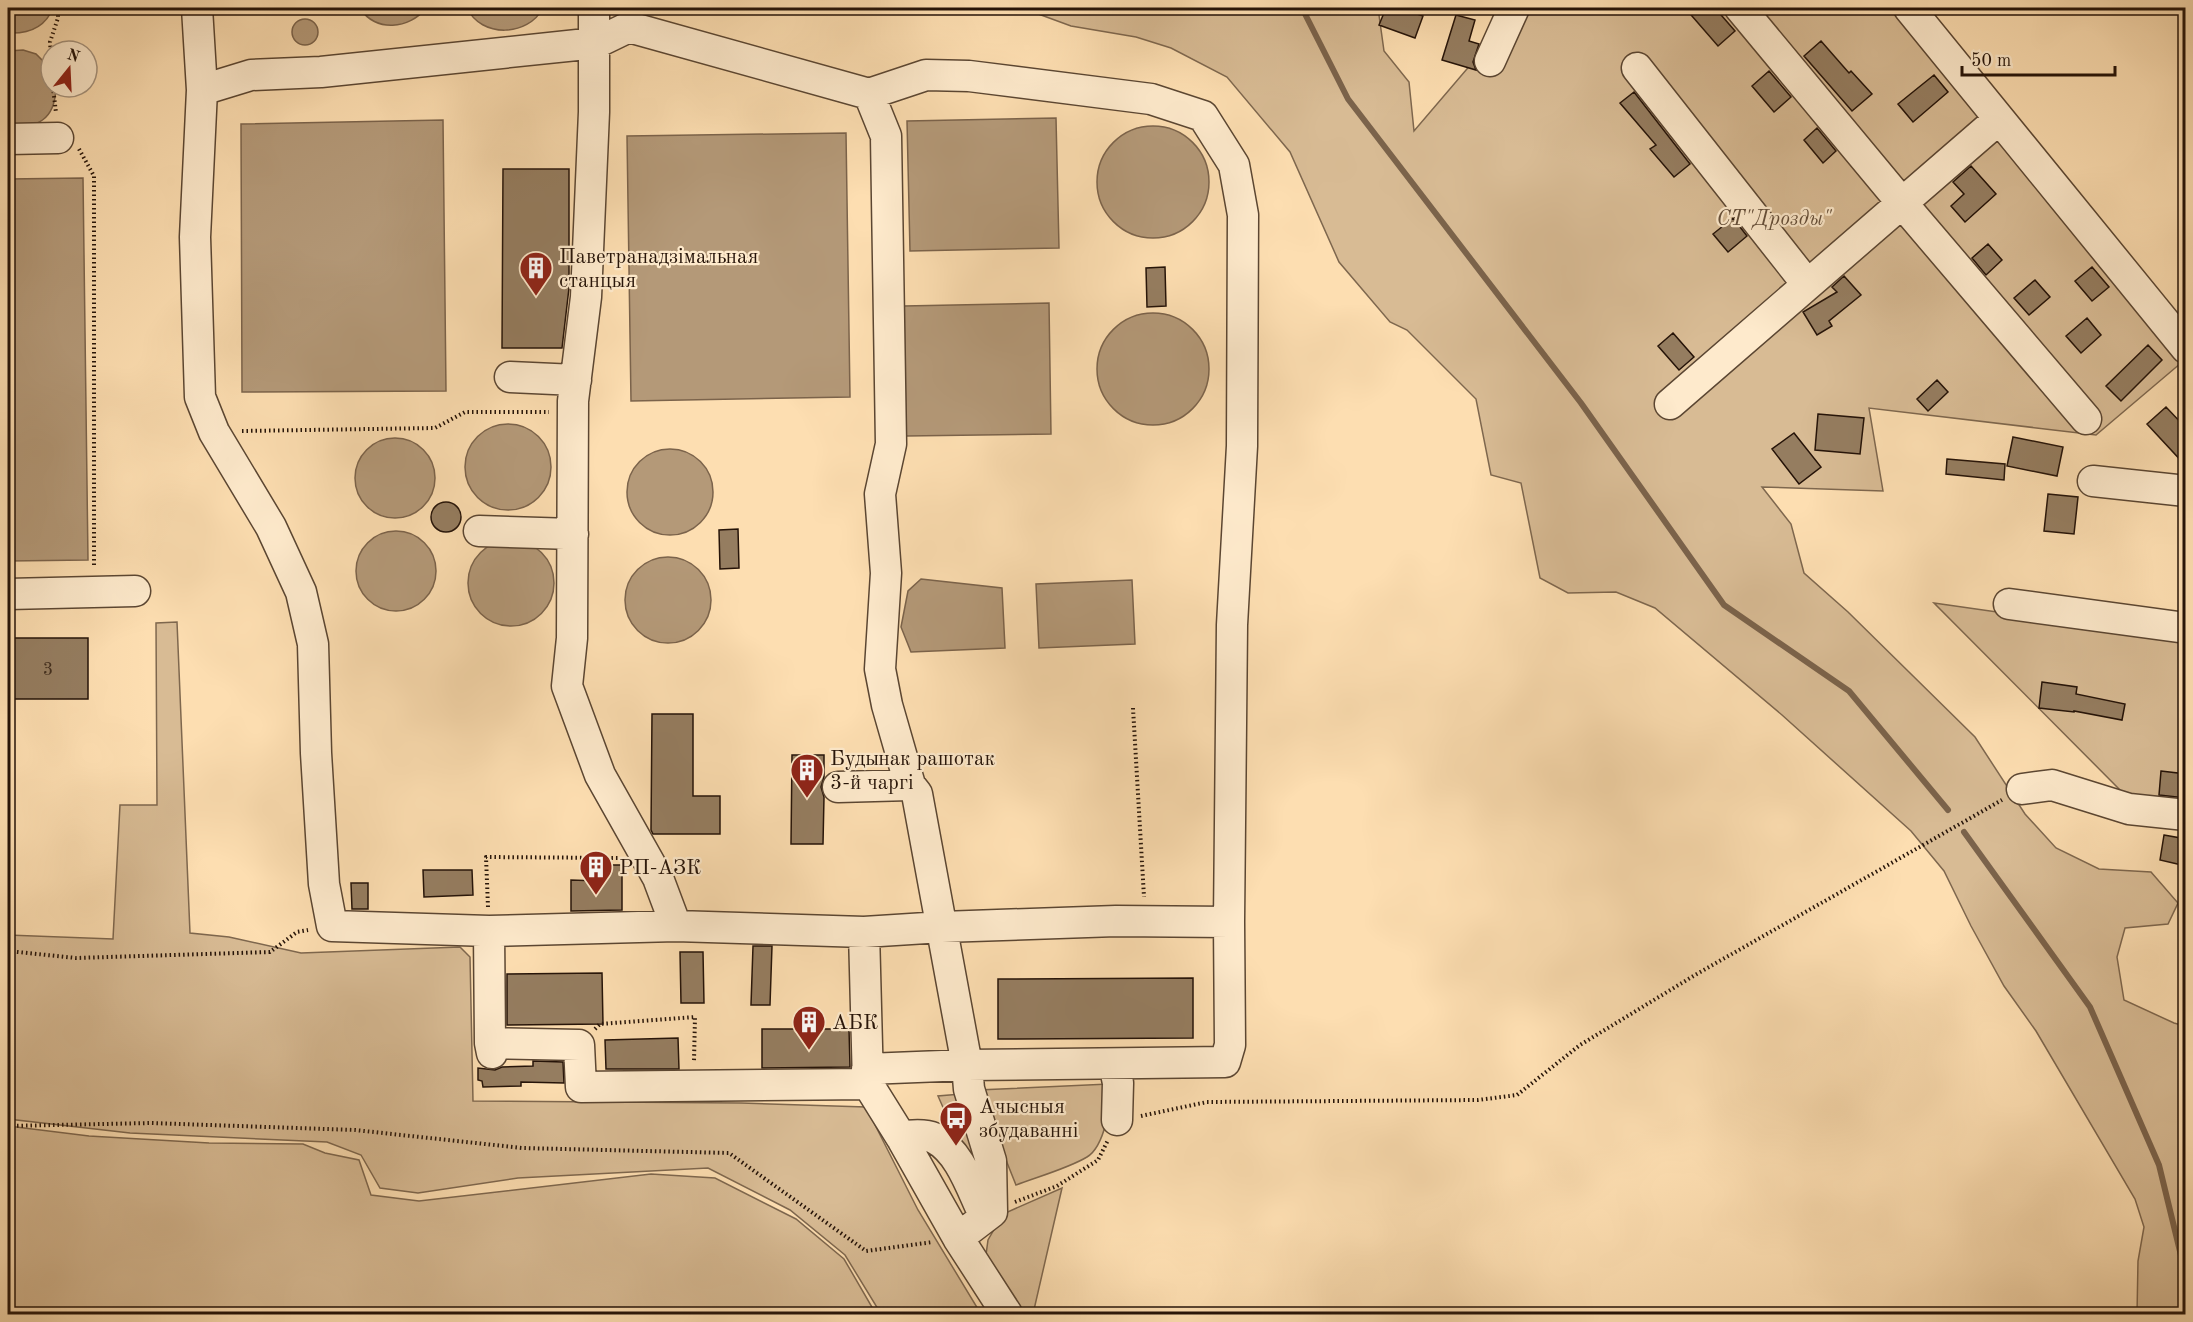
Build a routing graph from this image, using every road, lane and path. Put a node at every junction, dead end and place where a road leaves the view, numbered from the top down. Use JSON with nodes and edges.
{"nodes":[{"id":1,"x":58,"y":8,"type":"edge"},
{"id":2,"x":197,"y":8,"type":"edge"},
{"id":3,"x":594,"y":8,"type":"edge"},
{"id":4,"x":1514,"y":8,"type":"edge"},
{"id":5,"x":1740,"y":8,"type":"edge"},
{"id":6,"x":1909,"y":8,"type":"edge"},
{"id":7,"x":51,"y":39,"type":"edge"},
{"id":8,"x":596,"y":43,"type":"junction"},
{"id":9,"x":1490,"y":61,"type":"dead end"},
{"id":10,"x":1637,"y":68,"type":"dead end"},
{"id":11,"x":202,"y":90,"type":"junction"},
{"id":12,"x":869,"y":94,"type":"junction"},
{"id":13,"x":1999,"y":119,"type":"junction"},
{"id":14,"x":58,"y":138,"type":"joint"},
{"id":15,"x":8,"y":139,"type":"edge"},
{"id":16,"x":1902,"y":203,"type":"junction"},
{"id":17,"x":1807,"y":284,"type":"junction"},
{"id":18,"x":2186,"y":348,"type":"edge"},
{"id":19,"x":510,"y":378,"type":"dead end"},
{"id":20,"x":576,"y":380,"type":"junction"},
{"id":21,"x":1670,"y":404,"type":"dead end"},
{"id":22,"x":573,"y":412,"type":"junction"},
{"id":23,"x":2086,"y":418,"type":"dead end"},
{"id":24,"x":214,"y":432,"type":"junction"},
{"id":25,"x":2093,"y":481,"type":"dead end"},
{"id":26,"x":2186,"y":491,"type":"edge"},
{"id":27,"x":479,"y":531,"type":"dead end"},
{"id":28,"x":573,"y":534,"type":"junction"},
{"id":29,"x":135,"y":591,"type":"dead end"},
{"id":30,"x":94,"y":592,"type":"junction"},
{"id":31,"x":8,"y":594,"type":"edge"},
{"id":32,"x":2009,"y":604,"type":"dead end"},
{"id":33,"x":2186,"y":628,"type":"edge"},
{"id":34,"x":1132,"y":708,"type":"dead end"},
{"id":35,"x":910,"y":785,"type":"junction"},
{"id":36,"x":838,"y":787,"type":"dead end"},
{"id":37,"x":2022,"y":789,"type":"joint"},
{"id":38,"x":2186,"y":815,"type":"edge"},
{"id":39,"x":646,"y":858,"type":"junction"},
{"id":40,"x":1146,"y":921,"type":"junction"},
{"id":41,"x":1229,"y":922,"type":"junction"},
{"id":42,"x":332,"y":926,"type":"junction"},
{"id":43,"x":675,"y":926,"type":"junction"},
{"id":44,"x":942,"y":927,"type":"junction"},
{"id":45,"x":489,"y":931,"type":"junction"},
{"id":46,"x":864,"y":932,"type":"junction"},
{"id":47,"x":8,"y":951,"type":"edge"},
{"id":48,"x":579,"y":1045,"type":"junction"},
{"id":49,"x":1114,"y":1064,"type":"junction"},
{"id":50,"x":967,"y":1065,"type":"junction"},
{"id":51,"x":871,"y":1084,"type":"junction"},
{"id":52,"x":694,"y":1086,"type":"junction"},
{"id":53,"x":1117,"y":1120,"type":"junction"},
{"id":54,"x":8,"y":1126,"type":"edge"},
{"id":55,"x":901,"y":1137,"type":"junction"},
{"id":56,"x":988,"y":1214,"type":"junction"},
{"id":57,"x":958,"y":1238,"type":"junction"},
{"id":58,"x":1007,"y":1314,"type":"edge"}],
"edges":[{"from":1,"to":7,"type":"path"},
{"from":2,"to":11,"type":"street"},
{"from":3,"to":8,"type":"street"},
{"from":4,"to":9,"type":"street"},
{"from":5,"to":16,"type":"street"},
{"from":6,"to":13,"type":"street"},
{"from":8,"to":11,"type":"street"},
{"from":8,"to":12,"type":"street"},
{"from":8,"to":20,"type":"street"},
{"from":10,"to":17,"type":"street"},
{"from":11,"to":24,"type":"street"},
{"from":12,"to":35,"type":"street"},
{"from":12,"to":41,"type":"street"},
{"from":13,"to":16,"type":"street"},
{"from":13,"to":18,"type":"street"},
{"from":14,"to":15,"type":"street"},
{"from":14,"to":30,"type":"path"},
{"from":16,"to":17,"type":"street"},
{"from":16,"to":23,"type":"street"},
{"from":17,"to":21,"type":"street"},
{"from":19,"to":20,"type":"street"},
{"from":20,"to":22,"type":"street"},
{"from":22,"to":24,"type":"path"},
{"from":22,"to":28,"type":"street"},
{"from":24,"to":42,"type":"street"},
{"from":25,"to":26,"type":"street"},
{"from":27,"to":28,"type":"street"},
{"from":28,"to":39,"type":"street"},
{"from":29,"to":30,"type":"street"},
{"from":30,"to":31,"type":"street"},
{"from":32,"to":33,"type":"street"},
{"from":34,"to":40,"type":"path"},
{"from":35,"to":36,"type":"street"},
{"from":35,"to":44,"type":"street"},
{"from":37,"to":38,"type":"street"},
{"from":37,"to":53,"type":"path"},
{"from":39,"to":43,"type":"street"},
{"from":39,"to":45,"type":"path"},
{"from":40,"to":41,"type":"street"},
{"from":40,"to":44,"type":"street"},
{"from":41,"to":49,"type":"street"},
{"from":42,"to":45,"type":"street"},
{"from":42,"to":47,"type":"path"},
{"from":43,"to":45,"type":"street"},
{"from":43,"to":46,"type":"street"},
{"from":44,"to":46,"type":"street"},
{"from":44,"to":50,"type":"street"},
{"from":45,"to":48,"type":"street"},
{"from":46,"to":51,"type":"street"},
{"from":48,"to":52,"type":"street"},
{"from":48,"to":52,"type":"path"},
{"from":49,"to":50,"type":"street"},
{"from":49,"to":53,"type":"street"},
{"from":50,"to":51,"type":"street"},
{"from":50,"to":56,"type":"street"},
{"from":51,"to":52,"type":"street"},
{"from":51,"to":55,"type":"street"},
{"from":53,"to":56,"type":"path"},
{"from":54,"to":57,"type":"path"},
{"from":55,"to":56,"type":"street"},
{"from":55,"to":57,"type":"street"},
{"from":56,"to":57,"type":"street"},
{"from":57,"to":58,"type":"street"}]}
